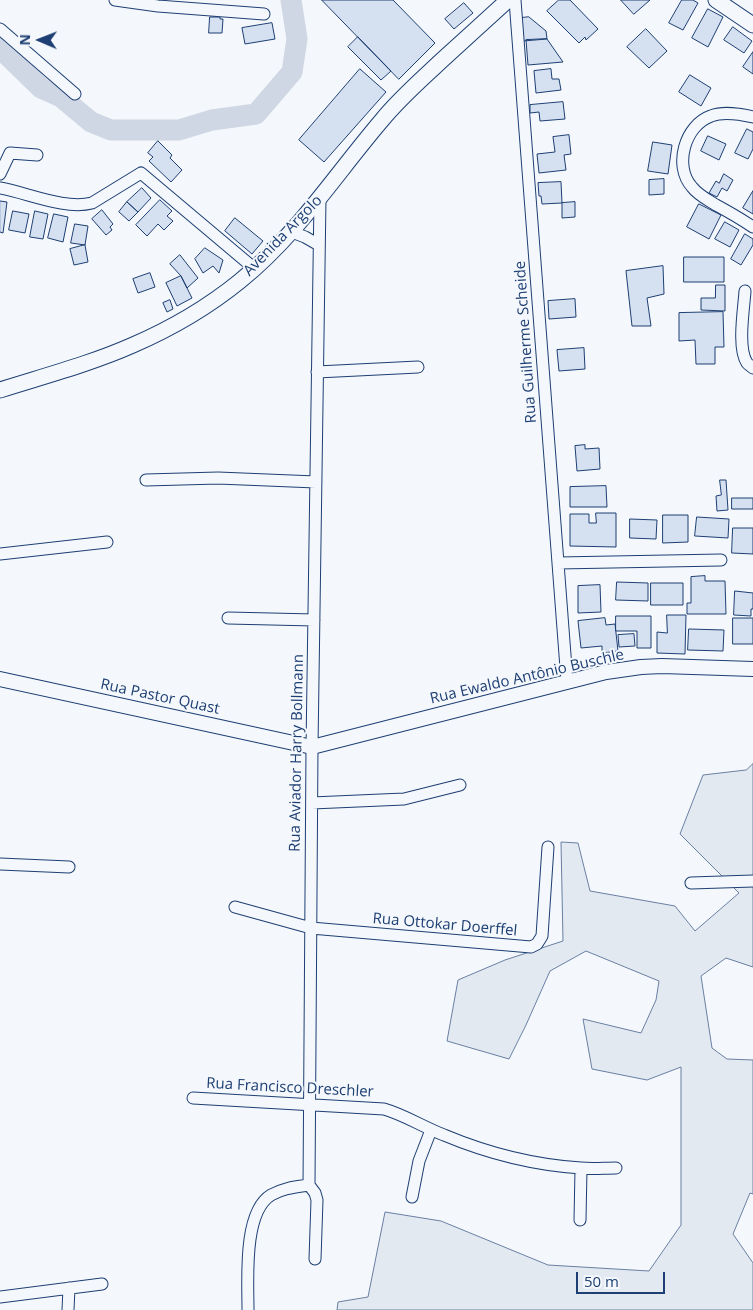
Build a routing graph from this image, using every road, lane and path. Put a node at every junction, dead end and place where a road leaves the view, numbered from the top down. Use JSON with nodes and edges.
{"nodes":[{"id":1,"x":115,"y":0,"type":"edge"},
{"id":2,"x":508,"y":0,"type":"edge"},
{"id":3,"x":515,"y":0,"type":"edge"},
{"id":4,"x":723,"y":2,"type":"edge"},
{"id":5,"x":264,"y":14,"type":"dead end"},
{"id":6,"x":753,"y":25,"type":"edge"},
{"id":7,"x":0,"y":29,"type":"edge"},
{"id":8,"x":75,"y":94,"type":"dead end"},
{"id":9,"x":753,"y":117,"type":"edge"},
{"id":10,"x":37,"y":155,"type":"dead end"},
{"id":11,"x":0,"y":174,"type":"edge"},
{"id":12,"x":0,"y":188,"type":"edge"},
{"id":13,"x":320,"y":199,"type":"junction"},
{"id":14,"x":753,"y":226,"type":"edge"},
{"id":15,"x":292,"y":232,"type":"junction"},
{"id":16,"x":319,"y":246,"type":"junction"},
{"id":17,"x":254,"y":269,"type":"junction"},
{"id":18,"x":745,"y":291,"type":"dead end"},
{"id":19,"x":418,"y":367,"type":"dead end"},
{"id":20,"x":753,"y":368,"type":"edge"},
{"id":21,"x":317,"y":372,"type":"junction"},
{"id":22,"x":0,"y":390,"type":"edge"},
{"id":23,"x":146,"y":480,"type":"dead end"},
{"id":24,"x":316,"y":482,"type":"junction"},
{"id":25,"x":107,"y":542,"type":"dead end"},
{"id":26,"x":0,"y":554,"type":"edge"},
{"id":27,"x":721,"y":560,"type":"dead end"},
{"id":28,"x":558,"y":563,"type":"junction"},
{"id":29,"x":228,"y":618,"type":"dead end"},
{"id":30,"x":314,"y":620,"type":"junction"},
{"id":31,"x":753,"y":669,"type":"edge"},
{"id":32,"x":0,"y":678,"type":"edge"},
{"id":33,"x":567,"y":681,"type":"junction"},
{"id":34,"x":312,"y":747,"type":"junction"},
{"id":35,"x":460,"y":785,"type":"dead end"},
{"id":36,"x":312,"y":803,"type":"junction"},
{"id":37,"x":548,"y":847,"type":"dead end"},
{"id":38,"x":0,"y":864,"type":"edge"},
{"id":39,"x":69,"y":866,"type":"dead end"},
{"id":40,"x":753,"y":881,"type":"edge"},
{"id":41,"x":691,"y":883,"type":"dead end"},
{"id":42,"x":234,"y":907,"type":"dead end"},
{"id":43,"x":311,"y":928,"type":"junction"},
{"id":44,"x":193,"y":1098,"type":"dead end"},
{"id":45,"x":310,"y":1104,"type":"junction"},
{"id":46,"x":431,"y":1130,"type":"junction"},
{"id":47,"x":581,"y":1168,"type":"junction"},
{"id":48,"x":616,"y":1168,"type":"dead end"},
{"id":49,"x":309,"y":1185,"type":"junction"},
{"id":50,"x":412,"y":1197,"type":"dead end"},
{"id":51,"x":580,"y":1220,"type":"dead end"},
{"id":52,"x":315,"y":1259,"type":"dead end"},
{"id":53,"x":102,"y":1284,"type":"dead end"},
{"id":54,"x":69,"y":1288,"type":"junction"},
{"id":55,"x":0,"y":1297,"type":"edge"},
{"id":56,"x":68,"y":1310,"type":"edge"},
{"id":57,"x":248,"y":1310,"type":"edge"}],
"edges":[{"from":1,"to":5,"type":"street"},
{"from":2,"to":13,"type":"main road","name":"Avenida Argolo"},
{"from":3,"to":28,"type":"street","name":"Rua Guilherme Scheide"},
{"from":4,"to":6,"type":"main road"},
{"from":7,"to":8,"type":"street"},
{"from":9,"to":14,"type":"street"},
{"from":10,"to":11,"type":"street"},
{"from":12,"to":17,"type":"street"},
{"from":13,"to":15,"type":"main road","name":"Avenida Argolo"},
{"from":13,"to":16,"type":"street","name":"Rua Aviador Harry Bollmann"},
{"from":15,"to":16,"type":"street"},
{"from":15,"to":17,"type":"main road","name":"Avenida Argolo"},
{"from":16,"to":21,"type":"street","name":"Rua Aviador Harry Bollmann"},
{"from":17,"to":22,"type":"main road","name":"Avenida Argolo"},
{"from":18,"to":20,"type":"street"},
{"from":19,"to":21,"type":"street"},
{"from":21,"to":24,"type":"street","name":"Rua Aviador Harry Bollmann"},
{"from":23,"to":24,"type":"street"},
{"from":24,"to":30,"type":"street","name":"Rua Aviador Harry Bollmann"},
{"from":25,"to":26,"type":"street"},
{"from":27,"to":28,"type":"street"},
{"from":28,"to":33,"type":"street","name":"Rua Guilherme Scheide"},
{"from":29,"to":30,"type":"street"},
{"from":30,"to":34,"type":"street","name":"Rua Aviador Harry Bollmann"},
{"from":31,"to":33,"type":"street","name":"Rua Ewaldo Antônio Buschle"},
{"from":32,"to":34,"type":"street","name":"Rua Pastor Quast"},
{"from":33,"to":34,"type":"street","name":"Rua Ewaldo Antônio Buschle"},
{"from":34,"to":36,"type":"street","name":"Rua Aviador Harry Bollmann"},
{"from":35,"to":36,"type":"street"},
{"from":36,"to":43,"type":"street","name":"Rua Aviador Harry Bollmann"},
{"from":37,"to":43,"type":"street","name":"Rua Ottokar Doerffel"},
{"from":38,"to":39,"type":"street"},
{"from":40,"to":41,"type":"street"},
{"from":42,"to":43,"type":"street"},
{"from":43,"to":45,"type":"street","name":"Rua Aviador Harry Bollmann"},
{"from":44,"to":45,"type":"street","name":"Rua Francisco Dreschler"},
{"from":45,"to":46,"type":"street","name":"Rua Francisco Dreschler"},
{"from":45,"to":49,"type":"street","name":"Rua Aviador Harry Bollmann"},
{"from":46,"to":47,"type":"street","name":"Rua Francisco Dreschler"},
{"from":46,"to":50,"type":"street"},
{"from":47,"to":48,"type":"street","name":"Rua Francisco Dreschler"},
{"from":47,"to":51,"type":"street"},
{"from":49,"to":52,"type":"street","name":"Rua Aviador Harry Bollmann"},
{"from":49,"to":57,"type":"street"},
{"from":53,"to":54,"type":"street"},
{"from":54,"to":55,"type":"street"},
{"from":54,"to":56,"type":"street"}]}
